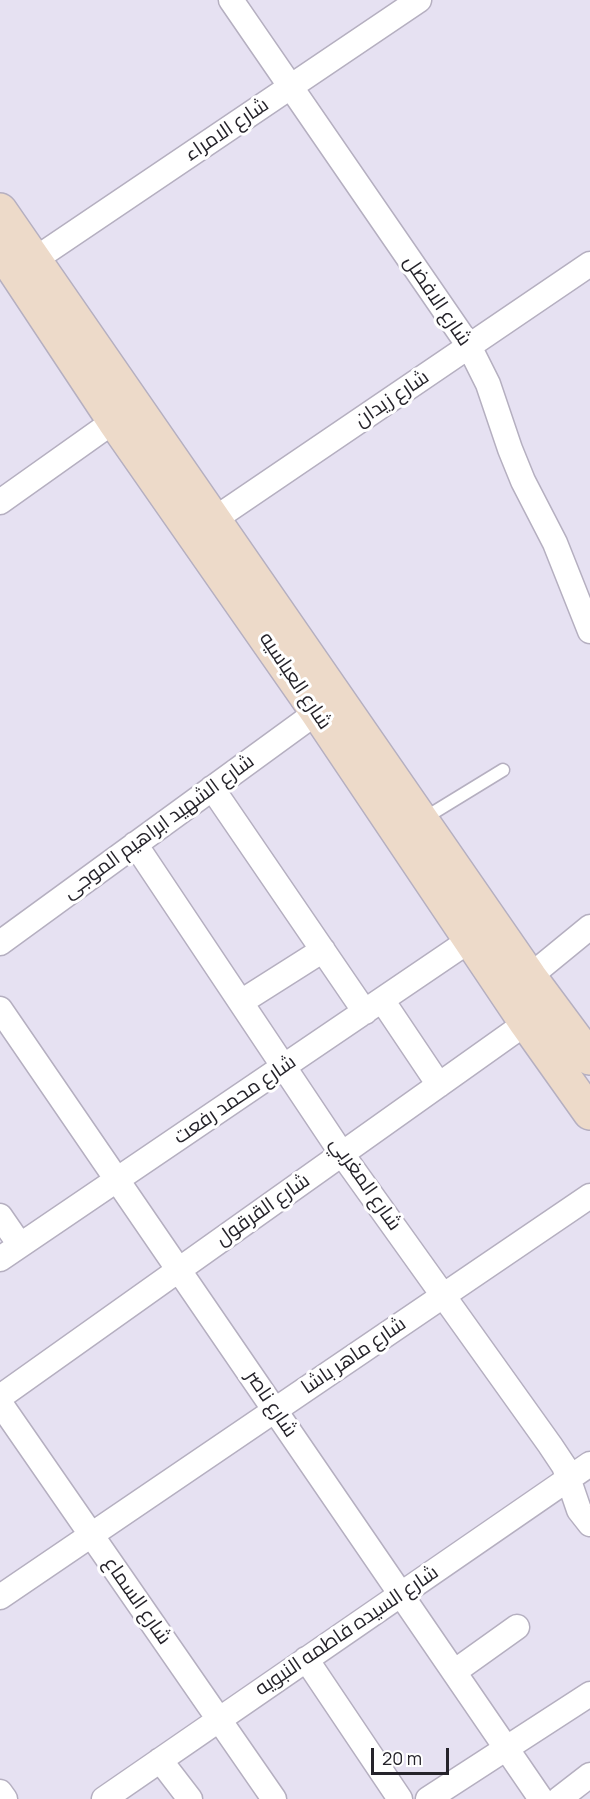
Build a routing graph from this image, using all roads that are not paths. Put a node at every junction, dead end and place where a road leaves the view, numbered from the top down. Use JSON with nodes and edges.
{"nodes":[{"id":1,"x":231,"y":0,"type":"edge"},
{"id":2,"x":419,"y":0,"type":"edge"},
{"id":3,"x":291,"y":87,"type":"junction"},
{"id":4,"x":0,"y":210,"type":"edge"},
{"id":5,"x":0,"y":249,"type":"edge"},
{"id":6,"x":34,"y":260,"type":"junction"},
{"id":7,"x":590,"y":264,"type":"edge"},
{"id":8,"x":469,"y":346,"type":"junction"},
{"id":9,"x":114,"y":421,"type":"junction"},
{"id":10,"x":0,"y":502,"type":"edge"},
{"id":11,"x":204,"y":526,"type":"junction"},
{"id":12,"x":587,"y":615,"type":"edge"},
{"id":13,"x":317,"y":712,"type":"junction"},
{"id":14,"x":503,"y":770,"type":"dead end"},
{"id":15,"x":212,"y":788,"type":"junction"},
{"id":16,"x":423,"y":819,"type":"junction"},
{"id":17,"x":135,"y":844,"type":"junction"},
{"id":18,"x":590,"y":927,"type":"edge"},
{"id":19,"x":470,"y":940,"type":"junction"},
{"id":20,"x":0,"y":943,"type":"edge"},
{"id":21,"x":323,"y":950,"type":"junction"},
{"id":22,"x":519,"y":986,"type":"junction"},
{"id":23,"x":241,"y":1002,"type":"junction"},
{"id":24,"x":373,"y":1006,"type":"junction"},
{"id":25,"x":0,"y":1009,"type":"edge"},
{"id":26,"x":526,"y":1023,"type":"junction"},
{"id":27,"x":590,"y":1058,"type":"edge"},
{"id":28,"x":284,"y":1066,"type":"junction"},
{"id":29,"x":439,"y":1085,"type":"junction"},
{"id":30,"x":590,"y":1113,"type":"edge"},
{"id":31,"x":342,"y":1154,"type":"junction"},
{"id":32,"x":117,"y":1179,"type":"junction"},
{"id":33,"x":590,"y":1196,"type":"edge"},
{"id":34,"x":0,"y":1216,"type":"edge"},
{"id":35,"x":20,"y":1245,"type":"junction"},
{"id":36,"x":0,"y":1259,"type":"edge"},
{"id":37,"x":179,"y":1270,"type":"junction"},
{"id":38,"x":444,"y":1294,"type":"junction"},
{"id":39,"x":0,"y":1397,"type":"edge"},
{"id":40,"x":0,"y":1403,"type":"edge"},
{"id":41,"x":275,"y":1410,"type":"junction"},
{"id":42,"x":590,"y":1464,"type":"edge"},
{"id":43,"x":568,"y":1479,"type":"junction"},
{"id":44,"x":590,"y":1524,"type":"edge"},
{"id":45,"x":91,"y":1535,"type":"junction"},
{"id":46,"x":401,"y":1594,"type":"junction"},
{"id":47,"x":0,"y":1597,"type":"edge"},
{"id":48,"x":518,"y":1627,"type":"dead end"},
{"id":49,"x":306,"y":1659,"type":"junction"},
{"id":50,"x":454,"y":1672,"type":"junction"},
{"id":51,"x":590,"y":1694,"type":"edge"},
{"id":52,"x":219,"y":1719,"type":"junction"},
{"id":53,"x":506,"y":1748,"type":"junction"},
{"id":54,"x":160,"y":1760,"type":"junction"},
{"id":55,"x":590,"y":1775,"type":"edge"},
{"id":56,"x":0,"y":1792,"type":"edge"},
{"id":57,"x":5,"y":1799,"type":"edge"},
{"id":58,"x":104,"y":1799,"type":"edge"},
{"id":59,"x":190,"y":1799,"type":"edge"},
{"id":60,"x":274,"y":1799,"type":"edge"},
{"id":61,"x":400,"y":1799,"type":"edge"},
{"id":62,"x":428,"y":1799,"type":"edge"},
{"id":63,"x":541,"y":1799,"type":"edge"},
{"id":64,"x":558,"y":1799,"type":"edge"}],
"edges":[{"from":1,"to":3,"type":"street","name":"شارع الافضل"},
{"from":2,"to":3,"type":"street","name":"شارع الامراء"},
{"from":3,"to":6,"type":"street","name":"شارع الامراء"},
{"from":3,"to":8,"type":"street","name":"شارع الافضل"},
{"from":4,"to":6,"type":"main road","name":"شارع العباسيه"},
{"from":5,"to":9,"type":"main road","name":"شارع العباسيه"},
{"from":6,"to":11,"type":"main road","name":"شارع العباسيه"},
{"from":7,"to":8,"type":"street","name":"شارع زيدان"},
{"from":8,"to":11,"type":"street","name":"شارع زيدان"},
{"from":8,"to":12,"type":"street","name":"شارع الافضل"},
{"from":9,"to":10,"type":"street"},
{"from":9,"to":11,"type":"main road","name":"شارع العباسيه"},
{"from":11,"to":13,"type":"main road","name":"شارع العباسيه"},
{"from":11,"to":16,"type":"main road","name":"شارع العباسيه"},
{"from":13,"to":15,"type":"street","name":"شارع الشهيد ابراهيم الموجى"},
{"from":13,"to":19,"type":"main road","name":"شارع العباسيه"},
{"from":14,"to":16,"type":"lane"},
{"from":15,"to":17,"type":"street","name":"شارع الشهيد ابراهيم الموجى"},
{"from":15,"to":21,"type":"street"},
{"from":16,"to":22,"type":"main road","name":"شارع العباسيه"},
{"from":17,"to":20,"type":"street","name":"شارع الشهيد ابراهيم الموجى"},
{"from":17,"to":23,"type":"street","name":"شارع المغربي"},
{"from":18,"to":22,"type":"street"},
{"from":19,"to":22,"type":"main road","name":"شارع العباسيه"},
{"from":19,"to":24,"type":"street","name":"شارع محمد رفعت"},
{"from":21,"to":23,"type":"street"},
{"from":21,"to":24,"type":"street"},
{"from":22,"to":26,"type":"main road","name":"شارع العباسيه"},
{"from":22,"to":27,"type":"main road","name":"شارع العباسيه"},
{"from":23,"to":28,"type":"street","name":"شارع المغربي"},
{"from":24,"to":28,"type":"street","name":"شارع محمد رفعت"},
{"from":24,"to":29,"type":"street"},
{"from":25,"to":32,"type":"street","name":"شارع ناصر"},
{"from":26,"to":29,"type":"street","name":"شارع القرقول"},
{"from":26,"to":30,"type":"main road","name":"شارع العباسيه"},
{"from":28,"to":31,"type":"street","name":"شارع المغربي"},
{"from":28,"to":32,"type":"street","name":"شارع محمد رفعت"},
{"from":29,"to":31,"type":"street","name":"شارع القرقول"},
{"from":31,"to":37,"type":"street","name":"شارع القرقول"},
{"from":31,"to":38,"type":"street","name":"شارع المغربي"},
{"from":32,"to":35,"type":"street","name":"شارع محمد رفعت"},
{"from":32,"to":37,"type":"street","name":"شارع ناصر"},
{"from":33,"to":38,"type":"street","name":"شارع ماهر باشا"},
{"from":34,"to":35,"type":"street"},
{"from":35,"to":36,"type":"street","name":"شارع محمد رفعت"},
{"from":37,"to":39,"type":"street","name":"شارع القرقول"},
{"from":37,"to":41,"type":"street","name":"شارع ناصر"},
{"from":38,"to":41,"type":"street","name":"شارع ماهر باشا"},
{"from":38,"to":43,"type":"street","name":"شارع المغربي"},
{"from":40,"to":45,"type":"street","name":"شارع السماع"},
{"from":41,"to":45,"type":"street","name":"شارع ماهر باشا"},
{"from":41,"to":46,"type":"street","name":"شارع ناصر"},
{"from":42,"to":43,"type":"street","name":"شارع السيده فاطمه النبويه"},
{"from":43,"to":44,"type":"street","name":"شارع المغربي"},
{"from":43,"to":46,"type":"street","name":"شارع السيده فاطمه النبويه"},
{"from":45,"to":47,"type":"street","name":"شارع ماهر باشا"},
{"from":45,"to":52,"type":"street","name":"شارع السماع"},
{"from":46,"to":49,"type":"street","name":"شارع السيده فاطمه النبويه"},
{"from":46,"to":50,"type":"street","name":"شارع ناصر"},
{"from":48,"to":50,"type":"street"},
{"from":49,"to":52,"type":"street","name":"شارع السيده فاطمه النبويه"},
{"from":49,"to":61,"type":"street"},
{"from":50,"to":53,"type":"street","name":"شارع ناصر"},
{"from":51,"to":53,"type":"street"},
{"from":52,"to":54,"type":"street","name":"شارع السيده فاطمه النبويه"},
{"from":52,"to":60,"type":"street","name":"شارع السماع"},
{"from":53,"to":62,"type":"street"},
{"from":53,"to":63,"type":"street","name":"شارع ناصر"},
{"from":54,"to":58,"type":"street","name":"شارع السيده فاطمه النبويه"},
{"from":54,"to":59,"type":"street"},
{"from":55,"to":64,"type":"street"},
{"from":56,"to":57,"type":"street"}]}
